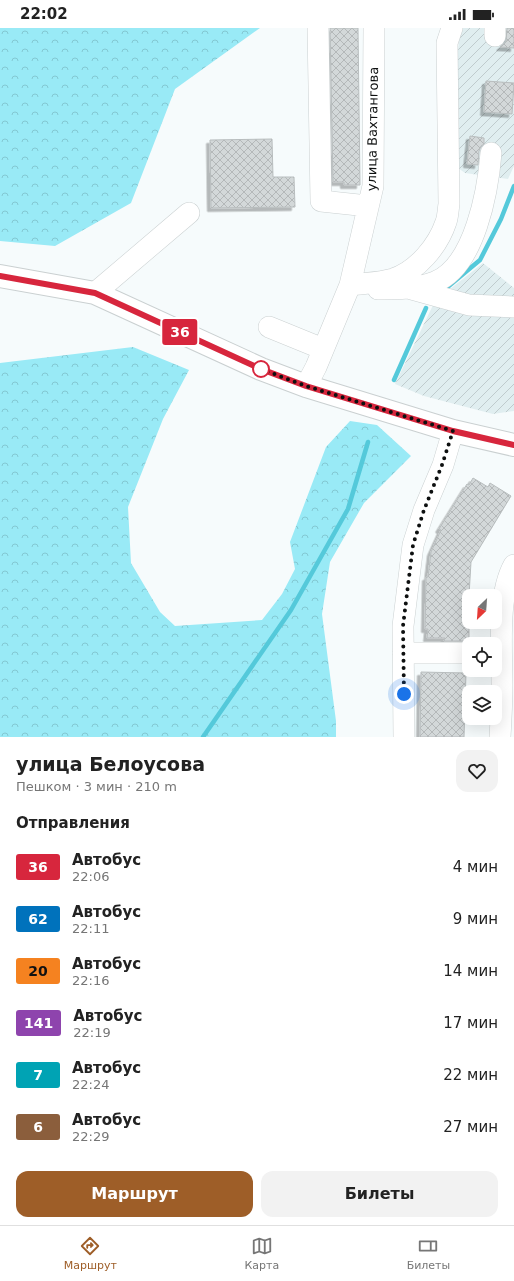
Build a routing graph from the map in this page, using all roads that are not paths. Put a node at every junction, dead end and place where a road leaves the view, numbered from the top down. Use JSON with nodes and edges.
{"nodes":[{"id":1,"x":318,"y":28,"type":"edge"},
{"id":2,"x":374,"y":28,"type":"edge"},
{"id":3,"x":452,"y":28,"type":"edge"},
{"id":4,"x":491,"y":153,"type":"dead end"},
{"id":5,"x":368,"y":206,"type":"junction"},
{"id":6,"x":189,"y":212,"type":"dead end"},
{"id":7,"x":0,"y":276,"type":"edge"},
{"id":8,"x":350,"y":285,"type":"junction"},
{"id":9,"x":408,"y":288,"type":"junction"},
{"id":10,"x":95,"y":293,"type":"junction"},
{"id":11,"x":514,"y":307,"type":"edge"},
{"id":12,"x":269,"y":327,"type":"dead end"},
{"id":13,"x":323,"y":349,"type":"junction"},
{"id":14,"x":306,"y":386,"type":"junction"},
{"id":15,"x":453,"y":431,"type":"junction"},
{"id":16,"x":514,"y":445,"type":"edge"},
{"id":17,"x":514,"y":565,"type":"edge"},
{"id":18,"x":403,"y":652,"type":"junction"},
{"id":19,"x":462,"y":653,"type":"edge"},
{"id":20,"x":503,"y":653,"type":"edge"},
{"id":21,"x":404,"y":737,"type":"edge"},
{"id":22,"x":500,"y":737,"type":"edge"}],
"edges":[{"from":1,"to":5,"type":"street"},
{"from":2,"to":5,"type":"street","name":"улица Вахтангова"},
{"from":3,"to":8,"type":"street"},
{"from":4,"to":9,"type":"street"},
{"from":5,"to":8,"type":"street","name":"улица Вахтангова"},
{"from":6,"to":10,"type":"street"},
{"from":7,"to":10,"type":"main road"},
{"from":8,"to":9,"type":"street"},
{"from":8,"to":13,"type":"street","name":"улица Вахтангова"},
{"from":9,"to":11,"type":"street"},
{"from":10,"to":14,"type":"main road"},
{"from":12,"to":13,"type":"street"},
{"from":13,"to":14,"type":"street","name":"улица Вахтангова"},
{"from":14,"to":15,"type":"main road"},
{"from":15,"to":16,"type":"main road"},
{"from":15,"to":18,"type":"street"},
{"from":17,"to":20,"type":"street"},
{"from":18,"to":19,"type":"street"},
{"from":18,"to":21,"type":"street"},
{"from":20,"to":22,"type":"street"}]}
